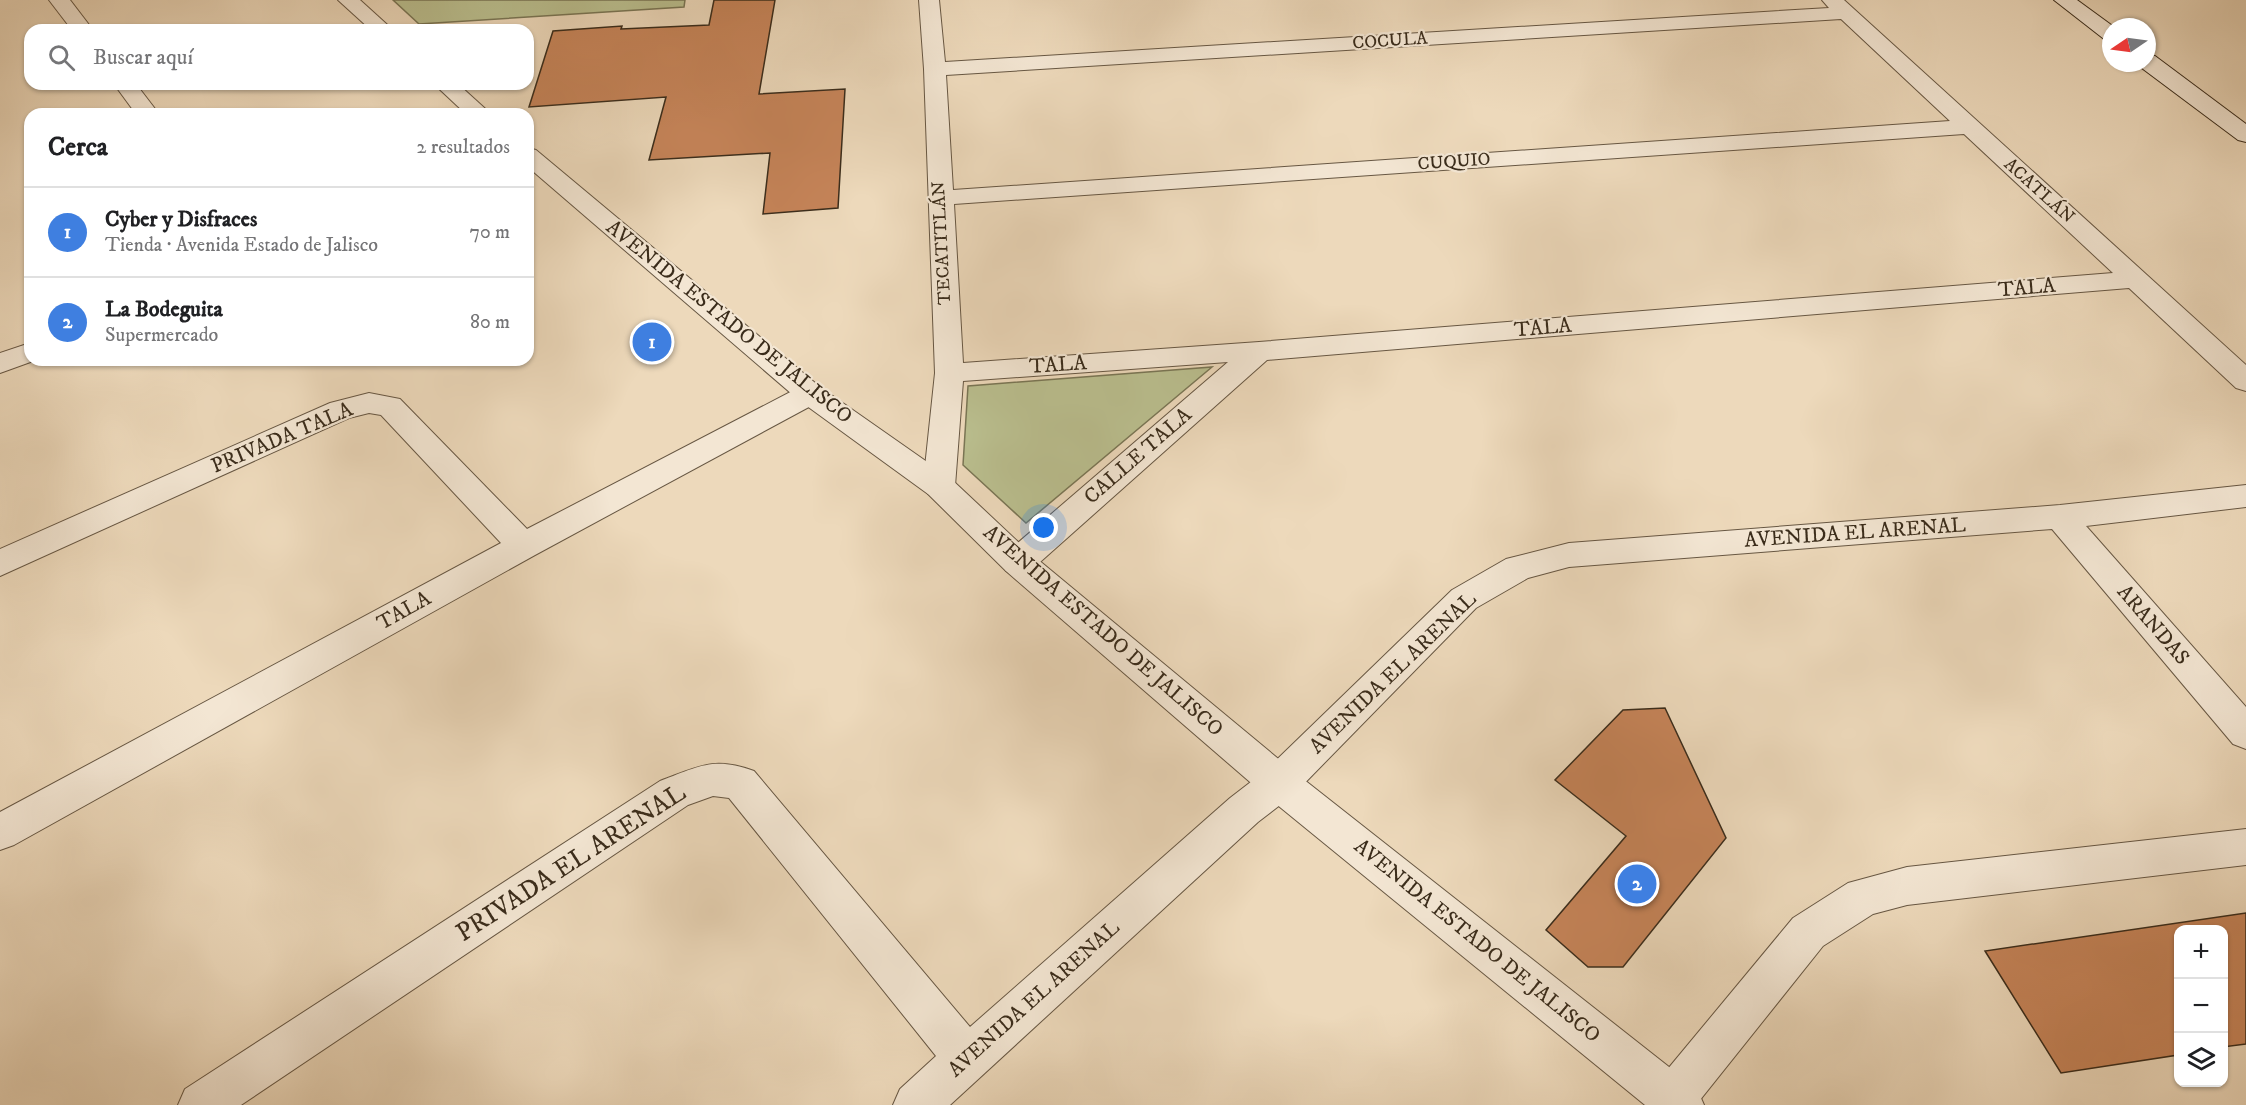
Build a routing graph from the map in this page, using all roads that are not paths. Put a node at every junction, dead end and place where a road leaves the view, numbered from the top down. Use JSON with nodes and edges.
{"nodes":[{"id":1,"x":59,"y":0,"type":"edge"},
{"id":2,"x":348,"y":0,"type":"edge"},
{"id":3,"x":929,"y":0,"type":"edge"},
{"id":4,"x":2064,"y":0,"type":"edge"},
{"id":5,"x":1839,"y":6,"type":"edge"},
{"id":6,"x":77,"y":24,"type":"edge"},
{"id":7,"x":375,"y":24,"type":"edge"},
{"id":8,"x":2102,"y":28,"type":"edge"},
{"id":9,"x":2156,"y":68,"type":"edge"},
{"id":10,"x":935,"y":69,"type":"junction"},
{"id":11,"x":130,"y":90,"type":"edge"},
{"id":12,"x":453,"y":90,"type":"edge"},
{"id":13,"x":143,"y":108,"type":"edge"},
{"id":14,"x":473,"y":108,"type":"edge"},
{"id":15,"x":1968,"y":127,"type":"junction"},
{"id":16,"x":2246,"y":135,"type":"edge"},
{"id":17,"x":534,"y":162,"type":"edge"},
{"id":18,"x":940,"y":198,"type":"junction"},
{"id":19,"x":2136,"y":279,"type":"junction"},
{"id":20,"x":1259,"y":351,"type":"junction"},
{"id":21,"x":24,"y":354,"type":"edge"},
{"id":22,"x":0,"y":364,"type":"edge"},
{"id":23,"x":949,"y":373,"type":"junction"},
{"id":24,"x":2246,"y":381,"type":"edge"},
{"id":25,"x":810,"y":394,"type":"junction"},
{"id":26,"x":939,"y":486,"type":"junction"},
{"id":27,"x":2246,"y":496,"type":"edge"},
{"id":28,"x":2060,"y":517,"type":"junction"},
{"id":29,"x":523,"y":546,"type":"junction"},
{"id":30,"x":1018,"y":562,"type":"junction"},
{"id":31,"x":0,"y":563,"type":"edge"},
{"id":32,"x":2246,"y":733,"type":"edge"},
{"id":33,"x":1279,"y":783,"type":"junction"},
{"id":34,"x":0,"y":832,"type":"edge"},
{"id":35,"x":2246,"y":847,"type":"edge"},
{"id":36,"x":967,"y":1059,"type":"junction"},
{"id":37,"x":1677,"y":1102,"type":"edge"},
{"id":38,"x":201,"y":1105,"type":"edge"},
{"id":39,"x":916,"y":1105,"type":"edge"}],
"edges":[{"from":1,"to":6,"type":"street"},
{"from":2,"to":7,"type":"street"},
{"from":3,"to":10,"type":"street","name":"TECATITLÁN"},
{"from":4,"to":8,"type":"street"},
{"from":5,"to":10,"type":"street","name":"COCULA"},
{"from":5,"to":15,"type":"street","name":"ACATLÁN"},
{"from":9,"to":16,"type":"street"},
{"from":10,"to":18,"type":"street","name":"TECATITLÁN"},
{"from":11,"to":13,"type":"street"},
{"from":12,"to":14,"type":"street"},
{"from":15,"to":18,"type":"street","name":"CUQUIO"},
{"from":15,"to":19,"type":"street","name":"ACATLÁN"},
{"from":17,"to":25,"type":"street","name":"AVENIDA ESTADO DE JALISCO"},
{"from":18,"to":23,"type":"street","name":"TECATITLÁN"},
{"from":19,"to":20,"type":"street","name":"TALA"},
{"from":19,"to":24,"type":"street","name":"ACATLÁN"},
{"from":20,"to":23,"type":"street","name":"TALA"},
{"from":20,"to":30,"type":"street","name":"CALLE TALA"},
{"from":21,"to":22,"type":"street"},
{"from":23,"to":26,"type":"street","name":"TECATITLÁN"},
{"from":25,"to":26,"type":"street","name":"AVENIDA ESTADO DE JALISCO"},
{"from":25,"to":29,"type":"street","name":"TALA"},
{"from":26,"to":30,"type":"street","name":"AVENIDA ESTADO DE JALISCO"},
{"from":27,"to":28,"type":"street","name":"AVENIDA EL ARENAL"},
{"from":28,"to":32,"type":"street","name":"ARANDAS"},
{"from":28,"to":33,"type":"street","name":"AVENIDA EL ARENAL"},
{"from":29,"to":31,"type":"street","name":"PRIVADA TALA"},
{"from":29,"to":34,"type":"street","name":"TALA"},
{"from":30,"to":33,"type":"street","name":"AVENIDA ESTADO DE JALISCO"},
{"from":33,"to":36,"type":"street","name":"AVENIDA EL ARENAL"},
{"from":33,"to":37,"type":"street","name":"AVENIDA ESTADO DE JALISCO"},
{"from":35,"to":37,"type":"street"},
{"from":36,"to":38,"type":"street","name":"PRIVADA EL ARENAL"},
{"from":36,"to":39,"type":"street","name":"AVENIDA EL ARENAL"}]}
